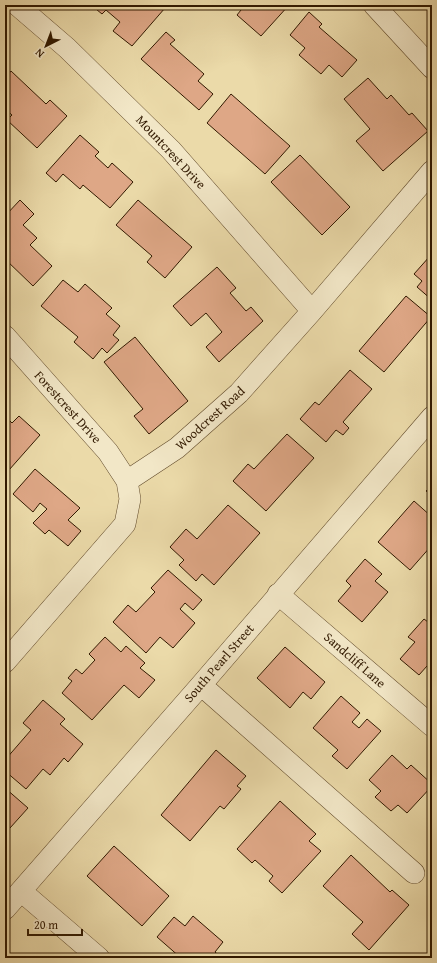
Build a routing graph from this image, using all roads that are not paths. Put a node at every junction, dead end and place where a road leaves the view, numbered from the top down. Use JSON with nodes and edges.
{"nodes":[{"id":1,"x":17,"y":5,"type":"edge"},
{"id":2,"x":374,"y":5,"type":"edge"},
{"id":3,"x":432,"y":68,"type":"edge"},
{"id":4,"x":432,"y":171,"type":"edge"},
{"id":5,"x":312,"y":311,"type":"junction"},
{"id":6,"x":5,"y":336,"type":"edge"},
{"id":7,"x":432,"y":417,"type":"edge"},
{"id":8,"x":127,"y":481,"type":"junction"},
{"id":9,"x":278,"y":594,"type":"junction"},
{"id":10,"x":5,"y":662,"type":"edge"},
{"id":11,"x":201,"y":685,"type":"junction"},
{"id":12,"x":432,"y":726,"type":"edge"},
{"id":13,"x":414,"y":873,"type":"dead end"},
{"id":14,"x":21,"y":891,"type":"junction"},
{"id":15,"x":5,"y":909,"type":"edge"},
{"id":16,"x":99,"y":958,"type":"edge"}],
"edges":[{"from":1,"to":5,"type":"street","name":"Mountcrest Drive"},
{"from":2,"to":3,"type":"street"},
{"from":4,"to":5,"type":"street","name":"Woodcrest Road"},
{"from":5,"to":8,"type":"street","name":"Woodcrest Road"},
{"from":6,"to":8,"type":"street","name":"Forestcrest Drive"},
{"from":7,"to":9,"type":"street","name":"South Pearl Street"},
{"from":8,"to":10,"type":"street"},
{"from":9,"to":11,"type":"street","name":"South Pearl Street"},
{"from":9,"to":12,"type":"street","name":"Sandcliff Lane"},
{"from":11,"to":13,"type":"street"},
{"from":11,"to":14,"type":"street","name":"South Pearl Street"},
{"from":14,"to":15,"type":"street","name":"South Pearl Street"},
{"from":14,"to":16,"type":"street"}]}
